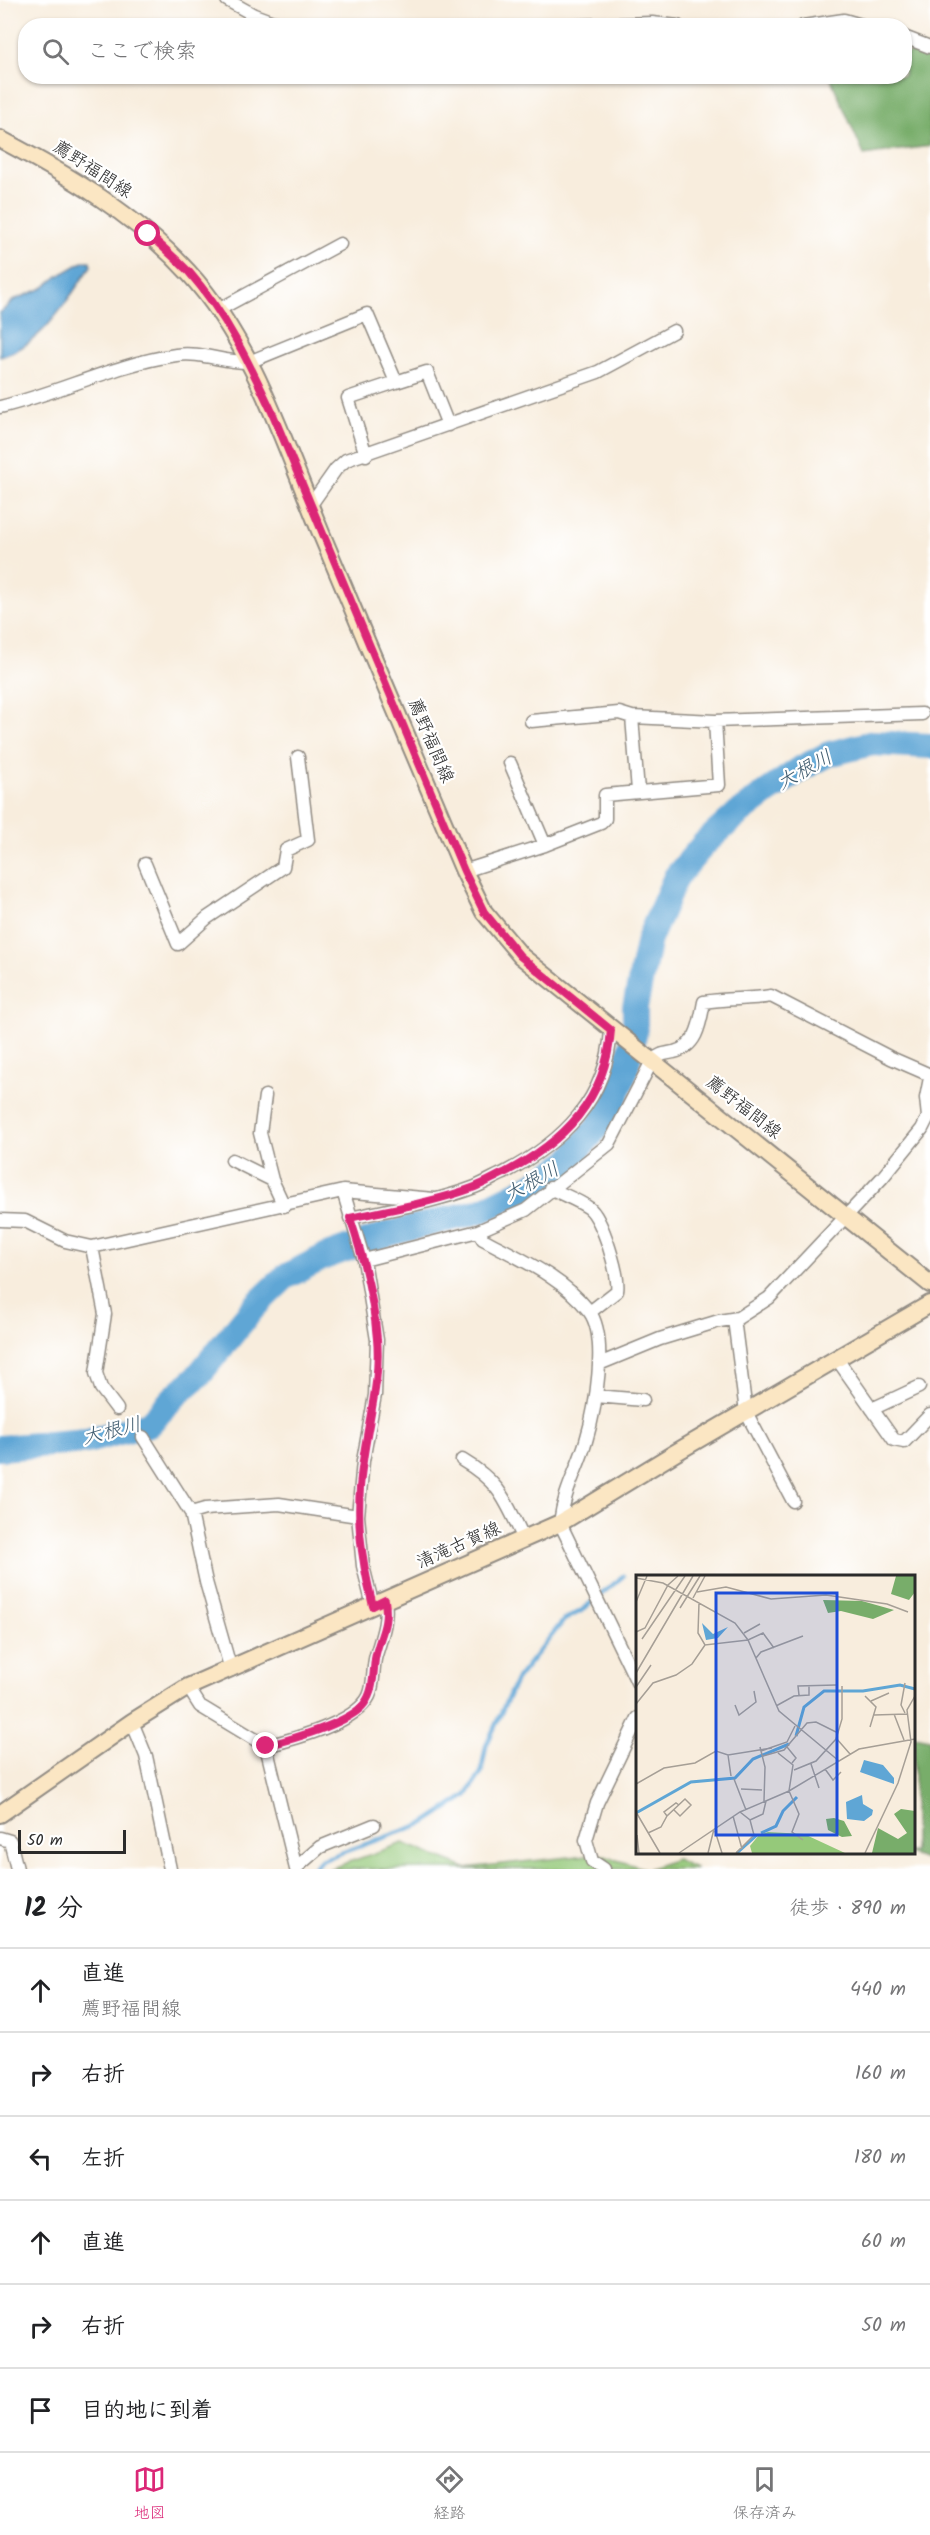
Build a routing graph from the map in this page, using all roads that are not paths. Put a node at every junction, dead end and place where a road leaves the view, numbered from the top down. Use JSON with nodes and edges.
{"nodes":[{"id":1,"x":227,"y":0,"type":"edge"},
{"id":2,"x":262,"y":18,"type":"edge"},
{"id":3,"x":912,"y":41,"type":"edge"},
{"id":4,"x":930,"y":47,"type":"edge"},
{"id":5,"x":0,"y":139,"type":"edge"},
{"id":6,"x":340,"y":244,"type":"dead end"},
{"id":7,"x":218,"y":310,"type":"junction"},
{"id":8,"x":674,"y":331,"type":"dead end"},
{"id":9,"x":249,"y":362,"type":"junction"},
{"id":10,"x":396,"y":382,"type":"junction"},
{"id":11,"x":0,"y":407,"type":"edge"},
{"id":12,"x":448,"y":425,"type":"junction"},
{"id":13,"x":366,"y":454,"type":"junction"},
{"id":14,"x":310,"y":506,"type":"junction"},
{"id":15,"x":922,"y":714,"type":"dead end"},
{"id":16,"x":632,"y":717,"type":"junction"},
{"id":17,"x":531,"y":721,"type":"dead end"},
{"id":18,"x":715,"y":721,"type":"junction"},
{"id":19,"x":298,"y":757,"type":"dead end"},
{"id":20,"x":510,"y":763,"type":"dead end"},
{"id":21,"x":638,"y":791,"type":"junction"},
{"id":22,"x":545,"y":845,"type":"junction"},
{"id":23,"x":145,"y":864,"type":"dead end"},
{"id":24,"x":464,"y":871,"type":"junction"},
{"id":25,"x":611,"y":1030,"type":"junction"},
{"id":26,"x":647,"y":1058,"type":"junction"},
{"id":27,"x":930,"y":1077,"type":"edge"},
{"id":28,"x":265,"y":1096,"type":"dead end"},
{"id":29,"x":929,"y":1117,"type":"edge"},
{"id":30,"x":232,"y":1160,"type":"dead end"},
{"id":31,"x":272,"y":1180,"type":"junction"},
{"id":32,"x":550,"y":1188,"type":"junction"},
{"id":33,"x":344,"y":1191,"type":"junction"},
{"id":34,"x":434,"y":1199,"type":"junction"},
{"id":35,"x":284,"y":1206,"type":"junction"},
{"id":36,"x":846,"y":1216,"type":"junction"},
{"id":37,"x":350,"y":1218,"type":"junction"},
{"id":38,"x":0,"y":1220,"type":"edge"},
{"id":39,"x":478,"y":1231,"type":"junction"},
{"id":40,"x":92,"y":1247,"type":"junction"},
{"id":41,"x":364,"y":1260,"type":"junction"},
{"id":42,"x":930,"y":1284,"type":"edge"},
{"id":43,"x":930,"y":1304,"type":"edge"},
{"id":44,"x":590,"y":1312,"type":"junction"},
{"id":45,"x":734,"y":1319,"type":"junction"},
{"id":46,"x":837,"y":1359,"type":"junction"},
{"id":47,"x":599,"y":1364,"type":"junction"},
{"id":48,"x":919,"y":1387,"type":"dead end"},
{"id":49,"x":596,"y":1396,"type":"junction"},
{"id":50,"x":643,"y":1400,"type":"dead end"},
{"id":51,"x":117,"y":1409,"type":"dead end"},
{"id":52,"x":872,"y":1409,"type":"junction"},
{"id":53,"x":746,"y":1412,"type":"junction"},
{"id":54,"x":930,"y":1415,"type":"edge"},
{"id":55,"x":143,"y":1437,"type":"dead end"},
{"id":56,"x":462,"y":1460,"type":"dead end"},
{"id":57,"x":793,"y":1501,"type":"dead end"},
{"id":58,"x":191,"y":1513,"type":"junction"},
{"id":59,"x":358,"y":1516,"type":"junction"},
{"id":60,"x":560,"y":1523,"type":"junction"},
{"id":61,"x":524,"y":1539,"type":"junction"},
{"id":62,"x":379,"y":1603,"type":"junction"},
{"id":63,"x":231,"y":1670,"type":"junction"},
{"id":64,"x":636,"y":1680,"type":"edge"},
{"id":65,"x":189,"y":1687,"type":"junction"},
{"id":66,"x":132,"y":1722,"type":"junction"},
{"id":67,"x":636,"y":1722,"type":"edge"},
{"id":68,"x":266,"y":1746,"type":"junction"},
{"id":69,"x":0,"y":1814,"type":"edge"},
{"id":70,"x":374,"y":1825,"type":"dead end"},
{"id":71,"x":0,"y":1838,"type":"edge"},
{"id":72,"x":297,"y":1868,"type":"edge"},
{"id":73,"x":17,"y":1869,"type":"edge"},
{"id":74,"x":170,"y":1869,"type":"edge"},
{"id":75,"x":604,"y":1869,"type":"edge"}],
"edges":[{"from":1,"to":2,"type":"street"},
{"from":3,"to":4,"type":"street"},
{"from":5,"to":7,"type":"main road","name":"薦野福間線"},
{"from":6,"to":7,"type":"street"},
{"from":7,"to":9,"type":"main road","name":"薦野福間線"},
{"from":8,"to":12,"type":"street"},
{"from":9,"to":10,"type":"street"},
{"from":9,"to":11,"type":"street"},
{"from":9,"to":14,"type":"main road","name":"薦野福間線"},
{"from":10,"to":12,"type":"street"},
{"from":10,"to":13,"type":"street"},
{"from":12,"to":13,"type":"street"},
{"from":13,"to":14,"type":"street"},
{"from":14,"to":24,"type":"main road","name":"薦野福間線"},
{"from":15,"to":18,"type":"street"},
{"from":16,"to":17,"type":"street"},
{"from":16,"to":18,"type":"street"},
{"from":16,"to":21,"type":"street"},
{"from":18,"to":21,"type":"street"},
{"from":19,"to":23,"type":"street"},
{"from":20,"to":22,"type":"street"},
{"from":21,"to":22,"type":"street"},
{"from":22,"to":24,"type":"street"},
{"from":24,"to":25,"type":"main road","name":"薦野福間線"},
{"from":25,"to":26,"type":"main road","name":"薦野福間線"},
{"from":25,"to":34,"type":"street"},
{"from":26,"to":27,"type":"street"},
{"from":26,"to":32,"type":"street"},
{"from":26,"to":36,"type":"main road","name":"薦野福間線"},
{"from":27,"to":29,"type":"street"},
{"from":28,"to":31,"type":"street"},
{"from":29,"to":36,"type":"street"},
{"from":30,"to":31,"type":"street"},
{"from":31,"to":35,"type":"street"},
{"from":32,"to":39,"type":"street"},
{"from":32,"to":44,"type":"street"},
{"from":33,"to":34,"type":"street"},
{"from":33,"to":35,"type":"street"},
{"from":33,"to":37,"type":"street"},
{"from":34,"to":37,"type":"street"},
{"from":35,"to":40,"type":"street"},
{"from":36,"to":42,"type":"main road","name":"薦野福間線"},
{"from":36,"to":45,"type":"street"},
{"from":37,"to":41,"type":"street"},
{"from":38,"to":40,"type":"street"},
{"from":39,"to":41,"type":"street"},
{"from":39,"to":44,"type":"street"},
{"from":40,"to":51,"type":"street"},
{"from":41,"to":59,"type":"street"},
{"from":43,"to":46,"type":"main road","name":"清滝古賀線"},
{"from":44,"to":47,"type":"street"},
{"from":45,"to":47,"type":"street"},
{"from":45,"to":53,"type":"street"},
{"from":46,"to":52,"type":"street"},
{"from":46,"to":53,"type":"main road","name":"清滝古賀線"},
{"from":47,"to":49,"type":"street"},
{"from":48,"to":52,"type":"street"},
{"from":49,"to":50,"type":"street"},
{"from":49,"to":60,"type":"street"},
{"from":52,"to":54,"type":"street"},
{"from":53,"to":57,"type":"street"},
{"from":53,"to":60,"type":"main road","name":"清滝古賀線"},
{"from":55,"to":58,"type":"street"},
{"from":56,"to":61,"type":"street"},
{"from":58,"to":59,"type":"street"},
{"from":58,"to":63,"type":"street"},
{"from":59,"to":62,"type":"street"},
{"from":60,"to":61,"type":"main road","name":"清滝古賀線"},
{"from":60,"to":64,"type":"street"},
{"from":61,"to":62,"type":"main road","name":"清滝古賀線"},
{"from":62,"to":63,"type":"main road","name":"清滝古賀線"},
{"from":62,"to":68,"type":"street"},
{"from":63,"to":65,"type":"main road","name":"清滝古賀線"},
{"from":65,"to":66,"type":"main road","name":"清滝古賀線"},
{"from":65,"to":68,"type":"street"},
{"from":66,"to":69,"type":"main road","name":"清滝古賀線"},
{"from":66,"to":74,"type":"street"},
{"from":67,"to":75,"type":"street"},
{"from":68,"to":72,"type":"street"},
{"from":70,"to":72,"type":"street"},
{"from":71,"to":73,"type":"street"}]}
